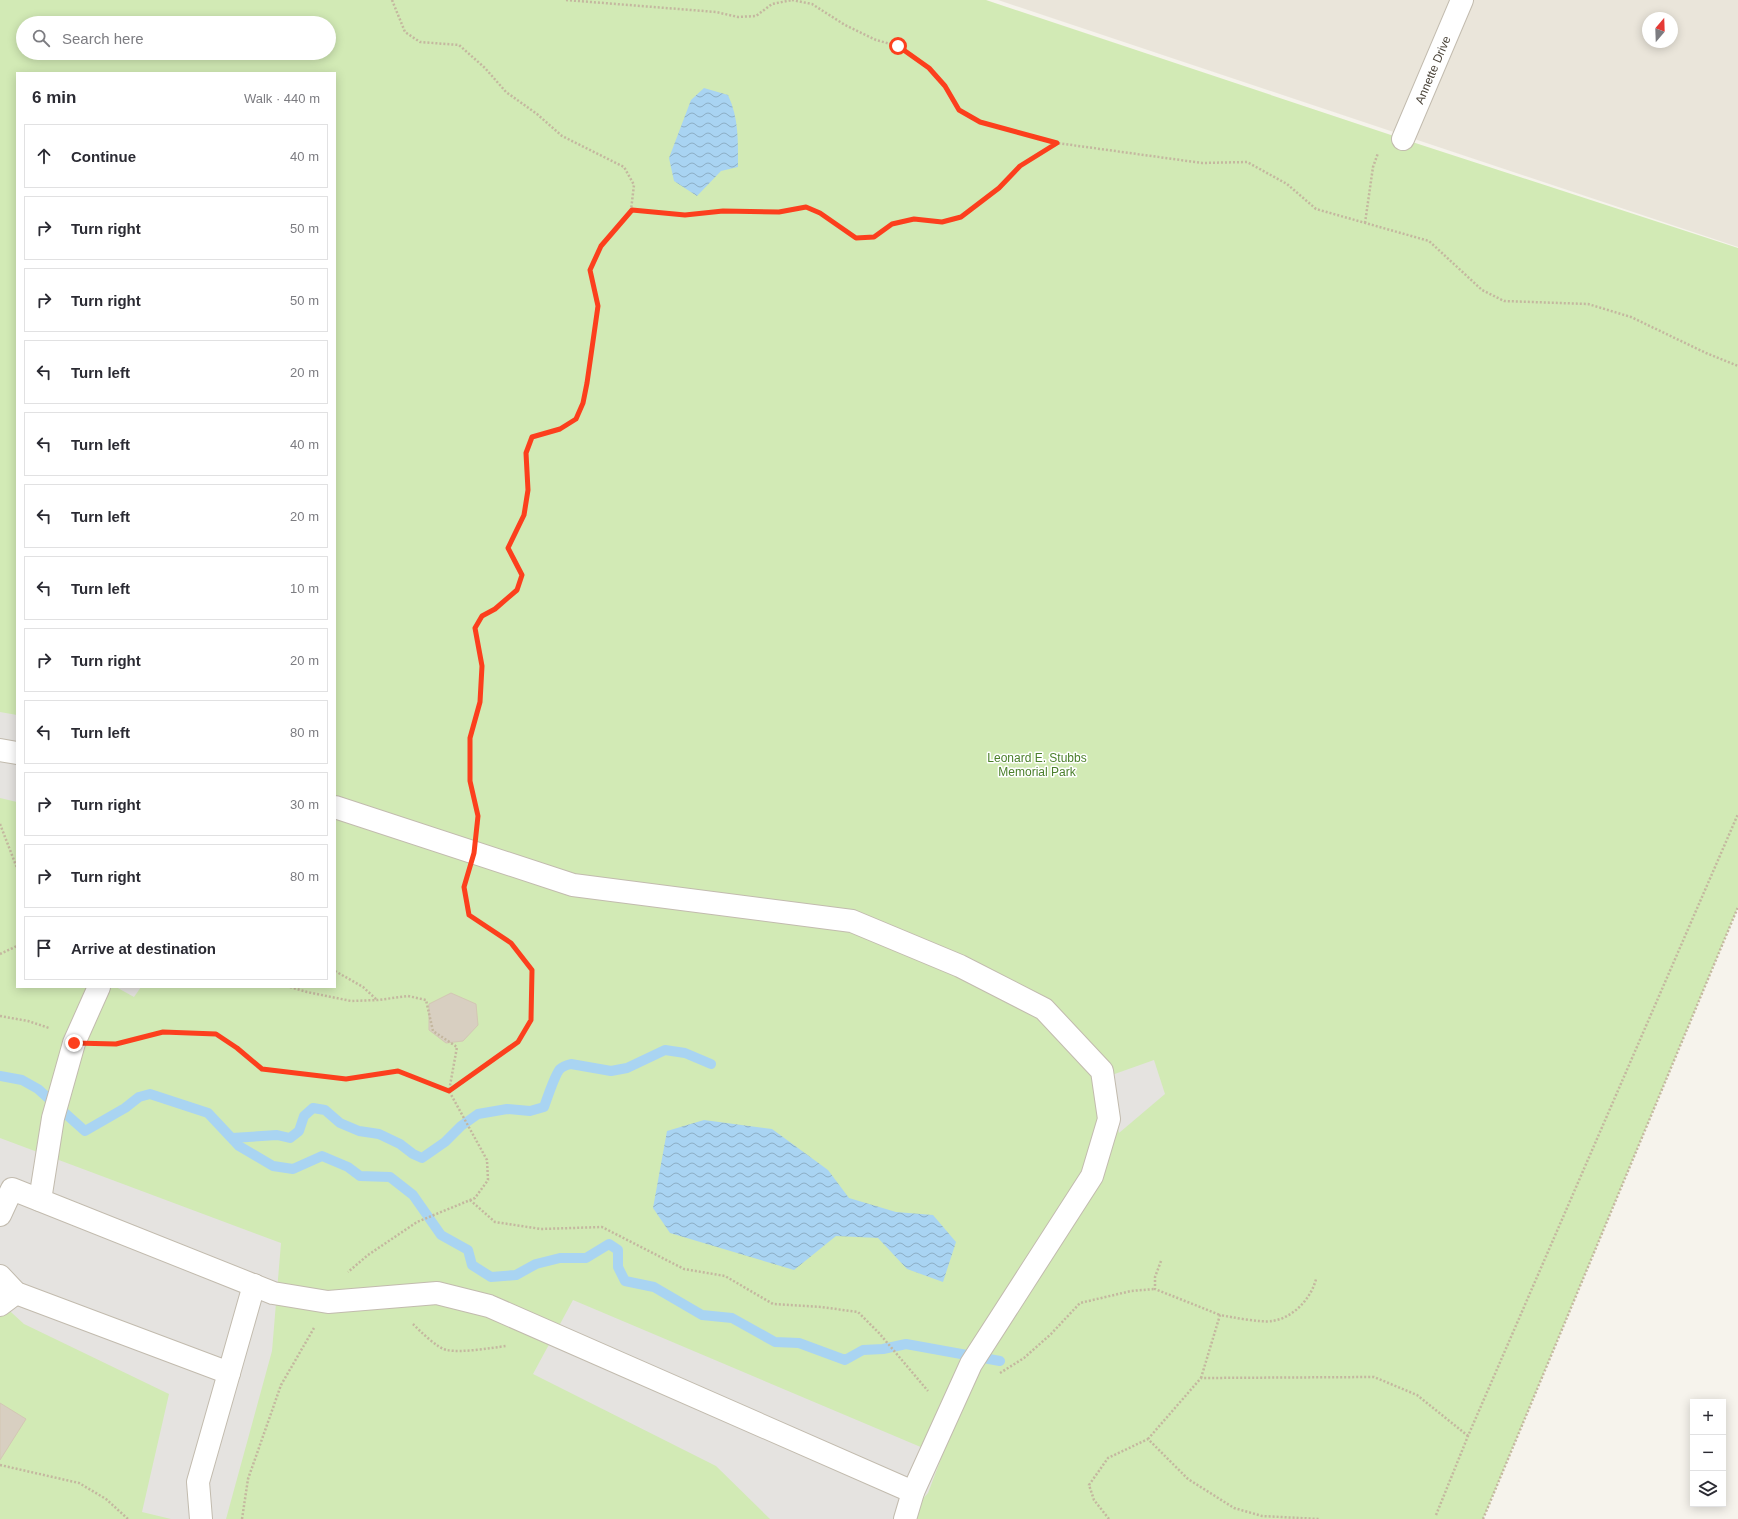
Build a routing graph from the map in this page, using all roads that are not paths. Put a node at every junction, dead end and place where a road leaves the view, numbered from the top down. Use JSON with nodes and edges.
{"nodes":[{"id":1,"x":1462,"y":0,"type":"edge"},
{"id":2,"x":1403,"y":140,"type":"road end"},
{"id":3,"x":0,"y":750,"type":"edge"},
{"id":4,"x":16,"y":753,"type":"edge"},
{"id":5,"x":336,"y":807,"type":"edge"},
{"id":6,"x":99,"y":988,"type":"edge"},
{"id":7,"x":40,"y":1200,"type":"junction"},
{"id":8,"x":0,"y":1215,"type":"edge"},
{"id":9,"x":0,"y":1276,"type":"edge"},
{"id":10,"x":254,"y":1285,"type":"junction"},
{"id":11,"x":8,"y":1299,"type":"edge"},
{"id":12,"x":229,"y":1373,"type":"junction"},
{"id":13,"x":913,"y":1492,"type":"junction"},
{"id":14,"x":201,"y":1519,"type":"edge"},
{"id":15,"x":905,"y":1519,"type":"edge"}],
"edges":[{"from":1,"to":2,"type":"street","name":"Annette Drive"},
{"from":3,"to":4,"type":"street"},
{"from":5,"to":13,"type":"street"},
{"from":6,"to":7,"type":"street"},
{"from":7,"to":8,"type":"street"},
{"from":7,"to":10,"type":"street"},
{"from":9,"to":11,"type":"street"},
{"from":10,"to":12,"type":"street"},
{"from":10,"to":13,"type":"street"},
{"from":11,"to":12,"type":"street"},
{"from":12,"to":14,"type":"street"},
{"from":13,"to":15,"type":"street"}]}
